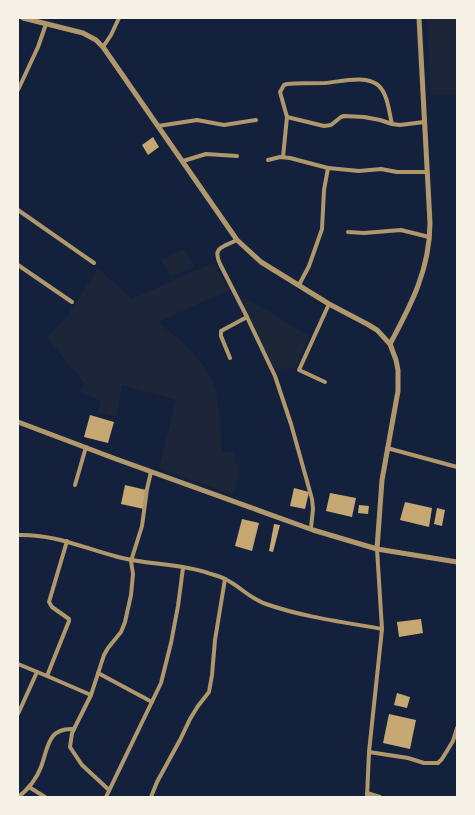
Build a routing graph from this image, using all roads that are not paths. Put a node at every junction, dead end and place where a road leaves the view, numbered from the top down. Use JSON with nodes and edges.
{"nodes":[{"id":1,"x":23,"y":18,"type":"edge"},
{"id":2,"x":119,"y":18,"type":"edge"},
{"id":3,"x":420,"y":18,"type":"edge"},
{"id":4,"x":46,"y":24,"type":"junction"},
{"id":5,"x":103,"y":47,"type":"junction"},
{"id":6,"x":18,"y":90,"type":"edge"},
{"id":7,"x":287,"y":117,"type":"junction"},
{"id":8,"x":256,"y":120,"type":"dead end"},
{"id":9,"x":424,"y":122,"type":"junction"},
{"id":10,"x":392,"y":124,"type":"junction"},
{"id":11,"x":158,"y":126,"type":"junction"},
{"id":12,"x":238,"y":156,"type":"dead end"},
{"id":13,"x":283,"y":157,"type":"junction"},
{"id":14,"x":268,"y":160,"type":"dead end"},
{"id":15,"x":182,"y":161,"type":"junction"},
{"id":16,"x":328,"y":168,"type":"junction"},
{"id":17,"x":427,"y":172,"type":"junction"},
{"id":18,"x":18,"y":210,"type":"edge"},
{"id":19,"x":348,"y":232,"type":"dead end"},
{"id":20,"x":429,"y":237,"type":"junction"},
{"id":21,"x":237,"y":240,"type":"junction"},
{"id":22,"x":94,"y":263,"type":"dead end"},
{"id":23,"x":18,"y":265,"type":"edge"},
{"id":24,"x":298,"y":285,"type":"junction"},
{"id":25,"x":72,"y":302,"type":"dead end"},
{"id":26,"x":329,"y":304,"type":"junction"},
{"id":27,"x":248,"y":317,"type":"junction"},
{"id":28,"x":390,"y":344,"type":"junction"},
{"id":29,"x":230,"y":358,"type":"dead end"},
{"id":30,"x":325,"y":382,"type":"dead end"},
{"id":31,"x":18,"y":422,"type":"edge"},
{"id":32,"x":86,"y":447,"type":"junction"},
{"id":33,"x":387,"y":448,"type":"junction"},
{"id":34,"x":457,"y":467,"type":"edge"},
{"id":35,"x":151,"y":472,"type":"junction"},
{"id":36,"x":75,"y":485,"type":"dead end"},
{"id":37,"x":311,"y":528,"type":"junction"},
{"id":38,"x":18,"y":535,"type":"edge"},
{"id":39,"x":67,"y":541,"type":"junction"},
{"id":40,"x":377,"y":549,"type":"junction"},
{"id":41,"x":131,"y":560,"type":"junction"},
{"id":42,"x":457,"y":562,"type":"edge"},
{"id":43,"x":183,"y":568,"type":"junction"},
{"id":44,"x":225,"y":579,"type":"junction"},
{"id":45,"x":382,"y":629,"type":"junction"},
{"id":46,"x":18,"y":664,"type":"edge"},
{"id":47,"x":37,"y":672,"type":"junction"},
{"id":48,"x":98,"y":673,"type":"junction"},
{"id":49,"x":47,"y":676,"type":"junction"},
{"id":50,"x":90,"y":695,"type":"junction"},
{"id":51,"x":152,"y":702,"type":"junction"},
{"id":52,"x":18,"y":714,"type":"edge"},
{"id":53,"x":457,"y":728,"type":"edge"},
{"id":54,"x":74,"y":729,"type":"junction"},
{"id":55,"x":369,"y":752,"type":"junction"},
{"id":56,"x":29,"y":787,"type":"junction"},
{"id":57,"x":109,"y":790,"type":"junction"},
{"id":58,"x":367,"y":795,"type":"edge"},
{"id":59,"x":18,"y":797,"type":"edge"},
{"id":60,"x":45,"y":797,"type":"edge"},
{"id":61,"x":106,"y":797,"type":"edge"},
{"id":62,"x":151,"y":797,"type":"edge"},
{"id":63,"x":380,"y":797,"type":"edge"}],
"edges":[{"from":1,"to":4,"type":"street"},
{"from":2,"to":5,"type":"street"},
{"from":3,"to":9,"type":"street"},
{"from":4,"to":5,"type":"street"},
{"from":4,"to":6,"type":"street"},
{"from":5,"to":11,"type":"street"},
{"from":7,"to":10,"type":"street"},
{"from":7,"to":10,"type":"street"},
{"from":7,"to":13,"type":"street"},
{"from":8,"to":11,"type":"street"},
{"from":9,"to":10,"type":"street"},
{"from":9,"to":17,"type":"street"},
{"from":11,"to":15,"type":"street"},
{"from":12,"to":15,"type":"street"},
{"from":13,"to":14,"type":"street"},
{"from":13,"to":16,"type":"street"},
{"from":15,"to":21,"type":"street"},
{"from":16,"to":17,"type":"street"},
{"from":16,"to":24,"type":"street"},
{"from":17,"to":20,"type":"street"},
{"from":18,"to":22,"type":"street"},
{"from":19,"to":20,"type":"street"},
{"from":20,"to":28,"type":"street"},
{"from":21,"to":24,"type":"street"},
{"from":21,"to":27,"type":"street"},
{"from":23,"to":25,"type":"street"},
{"from":24,"to":26,"type":"street"},
{"from":26,"to":28,"type":"street"},
{"from":26,"to":30,"type":"street"},
{"from":27,"to":29,"type":"street"},
{"from":27,"to":37,"type":"street"},
{"from":28,"to":33,"type":"street"},
{"from":31,"to":32,"type":"street"},
{"from":32,"to":35,"type":"street"},
{"from":32,"to":36,"type":"street"},
{"from":33,"to":34,"type":"street"},
{"from":33,"to":40,"type":"street"},
{"from":35,"to":37,"type":"street"},
{"from":35,"to":41,"type":"street"},
{"from":37,"to":40,"type":"street"},
{"from":38,"to":39,"type":"street"},
{"from":39,"to":41,"type":"street"},
{"from":39,"to":49,"type":"street"},
{"from":40,"to":42,"type":"street"},
{"from":40,"to":45,"type":"street"},
{"from":41,"to":43,"type":"street"},
{"from":41,"to":48,"type":"street"},
{"from":43,"to":44,"type":"street"},
{"from":43,"to":51,"type":"street"},
{"from":44,"to":45,"type":"street"},
{"from":44,"to":62,"type":"street"},
{"from":45,"to":55,"type":"street"},
{"from":46,"to":47,"type":"street"},
{"from":47,"to":49,"type":"street"},
{"from":47,"to":52,"type":"street"},
{"from":48,"to":50,"type":"street"},
{"from":48,"to":51,"type":"street"},
{"from":49,"to":50,"type":"street"},
{"from":50,"to":54,"type":"street"},
{"from":51,"to":57,"type":"street"},
{"from":53,"to":55,"type":"street"},
{"from":54,"to":56,"type":"street"},
{"from":54,"to":57,"type":"street"},
{"from":55,"to":58,"type":"street"},
{"from":56,"to":59,"type":"street"},
{"from":56,"to":60,"type":"street"},
{"from":57,"to":61,"type":"street"},
{"from":58,"to":63,"type":"street"}]}
